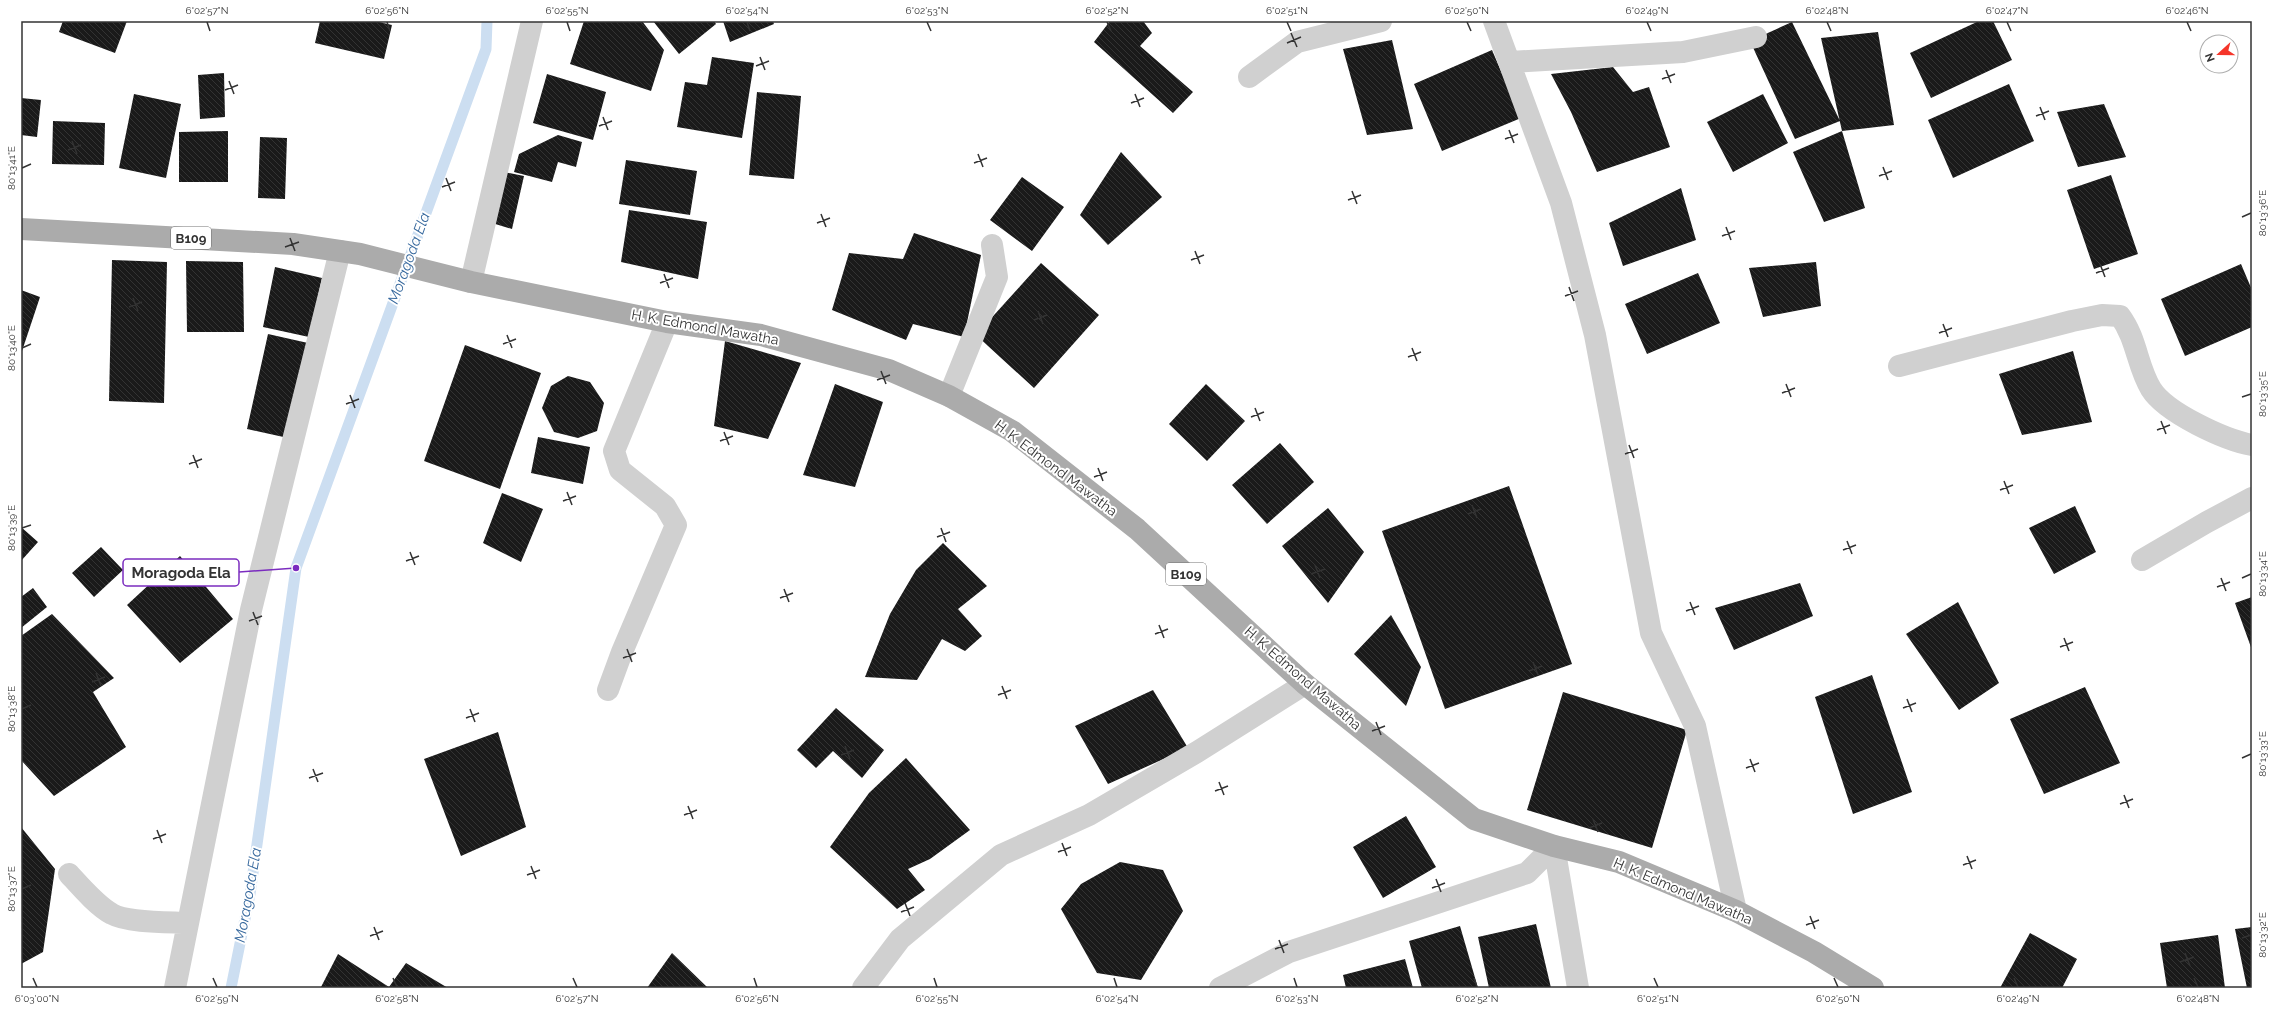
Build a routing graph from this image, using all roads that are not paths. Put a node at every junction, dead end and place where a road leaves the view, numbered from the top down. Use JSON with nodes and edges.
{"nodes":[{"id":1,"x":532,"y":21,"type":"edge"},
{"id":2,"x":1381,"y":21,"type":"edge"},
{"id":3,"x":1494,"y":21,"type":"edge"},
{"id":4,"x":1756,"y":37,"type":"dead end"},
{"id":5,"x":1510,"y":62,"type":"junction"},
{"id":6,"x":1249,"y":78,"type":"dead end"},
{"id":7,"x":21,"y":229,"type":"edge"},
{"id":8,"x":992,"y":245,"type":"dead end"},
{"id":9,"x":350,"y":253,"type":"junction"},
{"id":10,"x":471,"y":282,"type":"junction"},
{"id":11,"x":667,"y":322,"type":"junction"},
{"id":12,"x":1899,"y":366,"type":"dead end"},
{"id":13,"x":949,"y":396,"type":"junction"},
{"id":14,"x":2252,"y":445,"type":"edge"},
{"id":15,"x":2252,"y":498,"type":"edge"},
{"id":16,"x":2142,"y":560,"type":"dead end"},
{"id":17,"x":1305,"y":684,"type":"junction"},
{"id":18,"x":608,"y":690,"type":"dead end"},
{"id":19,"x":1554,"y":846,"type":"junction"},
{"id":20,"x":69,"y":874,"type":"dead end"},
{"id":21,"x":1736,"y":911,"type":"junction"},
{"id":22,"x":188,"y":923,"type":"junction"},
{"id":23,"x":175,"y":988,"type":"edge"},
{"id":24,"x":863,"y":988,"type":"edge"},
{"id":25,"x":1220,"y":988,"type":"edge"},
{"id":26,"x":1578,"y":988,"type":"edge"},
{"id":27,"x":1873,"y":988,"type":"edge"}],
"edges":[{"from":1,"to":10,"type":"street"},
{"from":2,"to":6,"type":"street"},
{"from":3,"to":5,"type":"street"},
{"from":4,"to":5,"type":"street"},
{"from":5,"to":21,"type":"street"},
{"from":7,"to":9,"type":"main road","name":"H. K. Edmond Mawatha","number":"B109"},
{"from":8,"to":13,"type":"street"},
{"from":9,"to":10,"type":"main road","name":"H. K. Edmond Mawatha","number":"B109"},
{"from":9,"to":22,"type":"street"},
{"from":10,"to":11,"type":"main road","name":"H. K. Edmond Mawatha","number":"B109"},
{"from":11,"to":13,"type":"main road","name":"H. K. Edmond Mawatha","number":"B109"},
{"from":11,"to":18,"type":"street"},
{"from":12,"to":14,"type":"street"},
{"from":13,"to":17,"type":"main road","name":"H. K. Edmond Mawatha","number":"B109"},
{"from":15,"to":16,"type":"street"},
{"from":17,"to":19,"type":"main road","name":"H. K. Edmond Mawatha","number":"B109"},
{"from":17,"to":24,"type":"street"},
{"from":19,"to":21,"type":"main road","name":"H. K. Edmond Mawatha","number":"B109"},
{"from":19,"to":25,"type":"street"},
{"from":19,"to":26,"type":"street"},
{"from":20,"to":22,"type":"street"},
{"from":21,"to":27,"type":"main road","name":"H. K. Edmond Mawatha","number":"B109"},
{"from":22,"to":23,"type":"street"}]}
